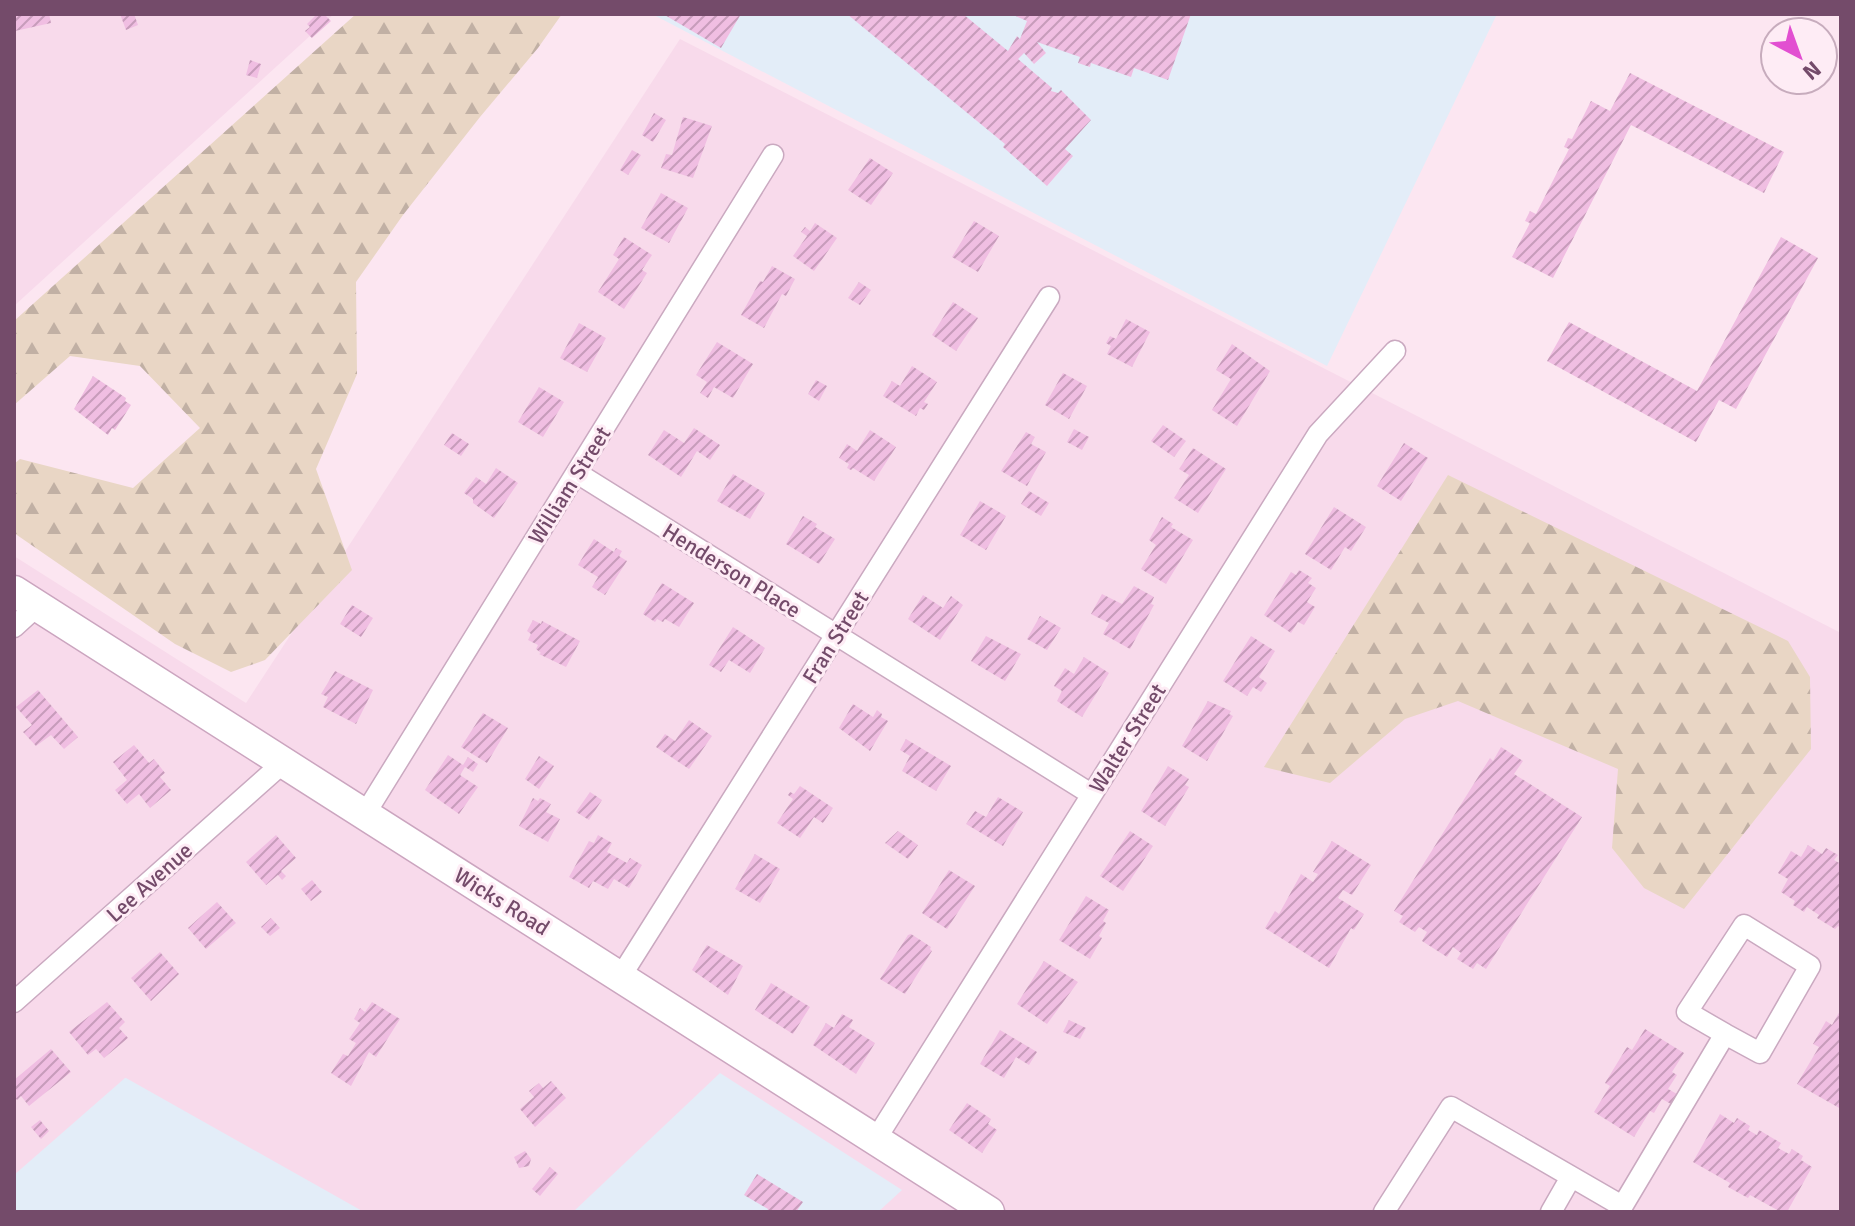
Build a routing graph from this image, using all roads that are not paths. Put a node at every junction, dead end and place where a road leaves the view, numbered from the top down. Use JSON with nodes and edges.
{"nodes":[{"id":1,"x":773,"y":155,"type":"dead end"},
{"id":2,"x":1049,"y":297,"type":"dead end"},
{"id":3,"x":1395,"y":351,"type":"dead end"},
{"id":4,"x":577,"y":473,"type":"junction"},
{"id":5,"x":26,"y":599,"type":"edge"},
{"id":6,"x":14,"y":627,"type":"edge"},
{"id":7,"x":836,"y":635,"type":"junction"},
{"id":8,"x":284,"y":762,"type":"junction"},
{"id":9,"x":1091,"y":794,"type":"junction"},
{"id":10,"x":365,"y":814,"type":"junction"},
{"id":11,"x":621,"y":976,"type":"junction"},
{"id":12,"x":14,"y":1002,"type":"edge"},
{"id":13,"x":1725,"y":1034,"type":"junction"},
{"id":14,"x":876,"y":1139,"type":"junction"},
{"id":15,"x":1571,"y":1177,"type":"junction"},
{"id":16,"x":1620,"y":1209,"type":"edge"},
{"id":17,"x":989,"y":1212,"type":"edge"},
{"id":18,"x":1384,"y":1212,"type":"edge"},
{"id":19,"x":1551,"y":1212,"type":"edge"}],
"edges":[{"from":1,"to":4,"type":"street","name":"William Street"},
{"from":2,"to":7,"type":"street","name":"Fran Street"},
{"from":3,"to":9,"type":"street","name":"Walter Street"},
{"from":4,"to":7,"type":"street","name":"Henderson Place"},
{"from":4,"to":10,"type":"street","name":"William Street"},
{"from":5,"to":6,"type":"street"},
{"from":5,"to":8,"type":"main road","name":"Wicks Road"},
{"from":7,"to":9,"type":"street","name":"Henderson Place"},
{"from":7,"to":11,"type":"street","name":"Fran Street"},
{"from":8,"to":10,"type":"main road","name":"Wicks Road"},
{"from":8,"to":12,"type":"street","name":"Lee Avenue"},
{"from":9,"to":14,"type":"street","name":"Walter Street"},
{"from":10,"to":11,"type":"main road","name":"Wicks Road"},
{"from":11,"to":14,"type":"main road","name":"Wicks Road"},
{"from":13,"to":13,"type":"street"},
{"from":13,"to":16,"type":"street"},
{"from":14,"to":17,"type":"main road","name":"Wicks Road"},
{"from":15,"to":16,"type":"street"},
{"from":15,"to":18,"type":"street"},
{"from":15,"to":19,"type":"street"}]}
